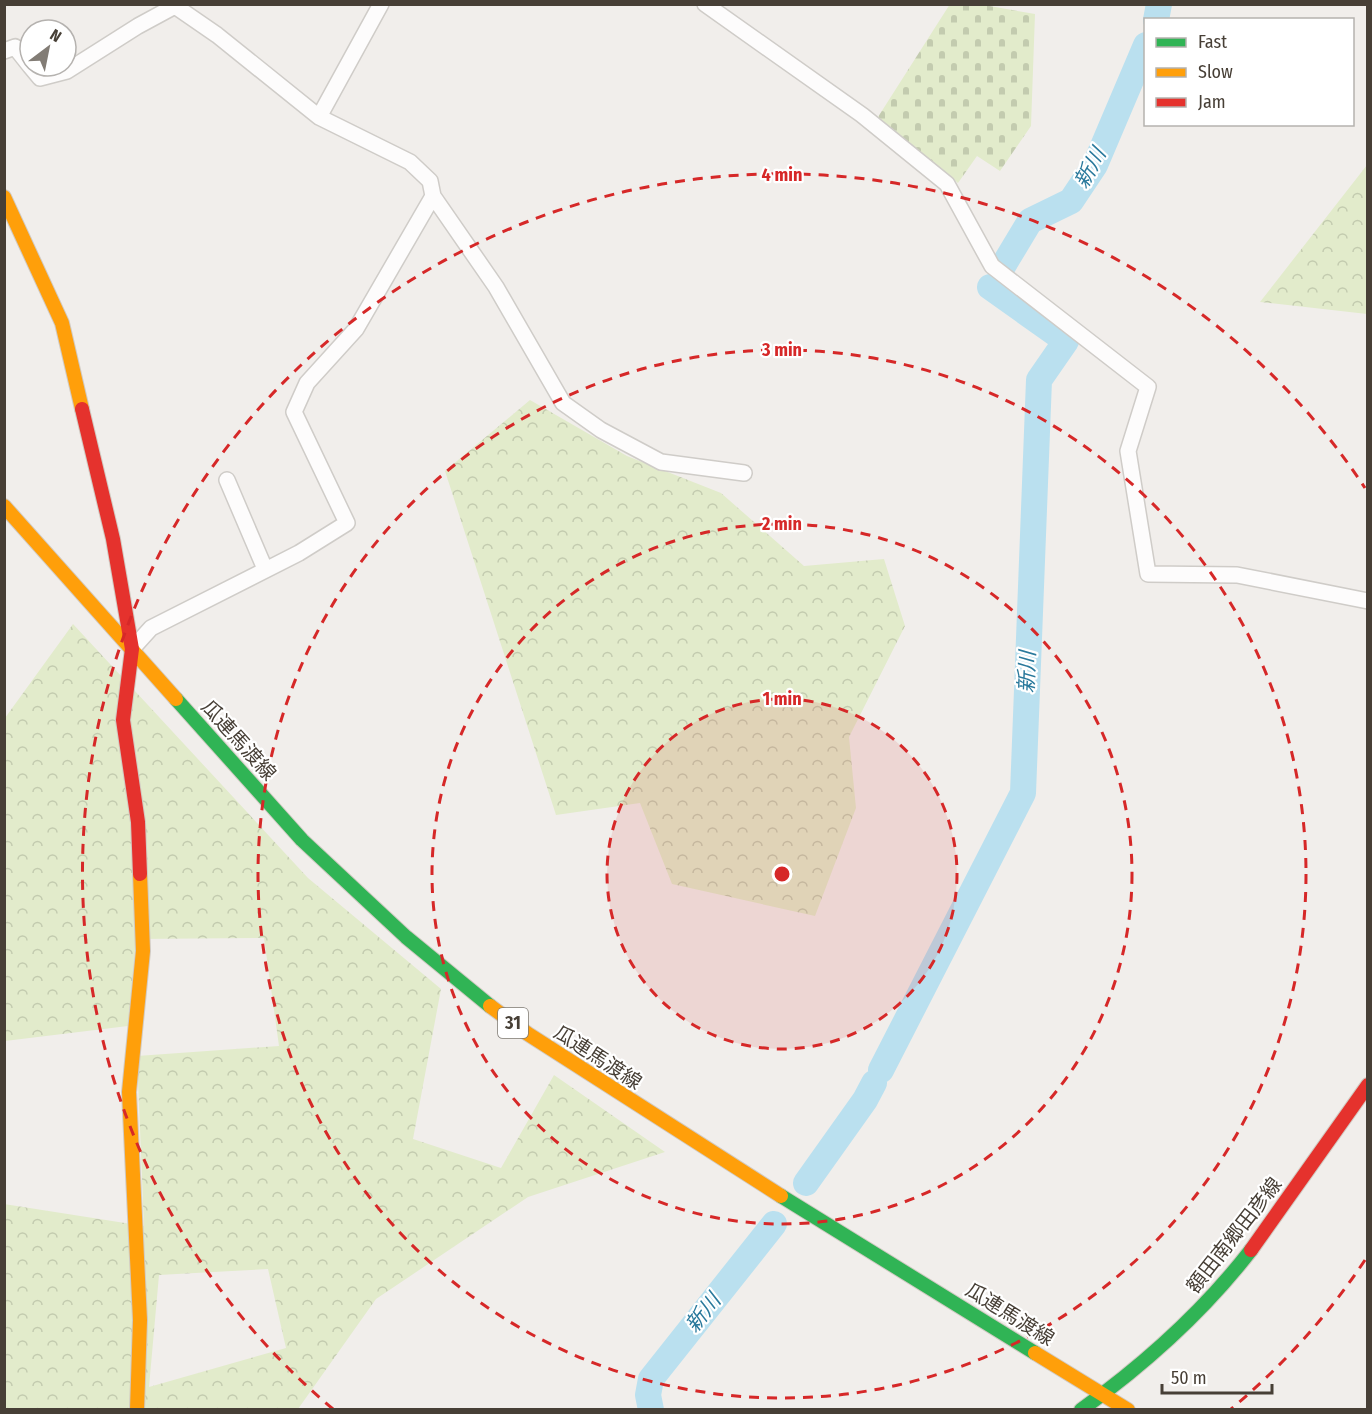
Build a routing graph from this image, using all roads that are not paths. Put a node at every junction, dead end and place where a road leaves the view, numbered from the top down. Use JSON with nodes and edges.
{"nodes":[{"id":1,"x":381,"y":4,"type":"edge"},
{"id":2,"x":705,"y":4,"type":"edge"},
{"id":3,"x":4,"y":51,"type":"edge"},
{"id":4,"x":18,"y":51,"type":"edge"},
{"id":5,"x":78,"y":64,"type":"edge"},
{"id":6,"x":319,"y":117,"type":"junction"},
{"id":7,"x":434,"y":196,"type":"junction"},
{"id":8,"x":4,"y":197,"type":"edge"},
{"id":9,"x":744,"y":473,"type":"dead end"},
{"id":10,"x":227,"y":480,"type":"dead end"},
{"id":11,"x":4,"y":506,"type":"edge"},
{"id":12,"x":264,"y":568,"type":"junction"},
{"id":13,"x":1368,"y":601,"type":"edge"},
{"id":14,"x":132,"y":649,"type":"junction"},
{"id":15,"x":1368,"y":1085,"type":"edge"},
{"id":16,"x":1103,"y":1394,"type":"junction"},
{"id":17,"x":138,"y":1410,"type":"edge"},
{"id":18,"x":1080,"y":1410,"type":"edge"},
{"id":19,"x":1128,"y":1410,"type":"edge"}],
"edges":[{"from":1,"to":6,"type":"street"},
{"from":2,"to":13,"type":"street"},
{"from":3,"to":4,"type":"street"},
{"from":5,"to":6,"type":"street"},
{"from":6,"to":7,"type":"street"},
{"from":7,"to":9,"type":"street"},
{"from":7,"to":12,"type":"street"},
{"from":8,"to":14,"type":"main road"},
{"from":10,"to":12,"type":"street"},
{"from":11,"to":14,"type":"main road","name":"瓜連馬渡線","number":"31"},
{"from":12,"to":14,"type":"street"},
{"from":14,"to":16,"type":"main road","name":"瓜連馬渡線","number":"31"},
{"from":14,"to":17,"type":"main road"},
{"from":15,"to":16,"type":"main road","name":"額田南郷田彦線"},
{"from":16,"to":18,"type":"main road","name":"額田南郷田彦線"},
{"from":16,"to":19,"type":"main road","name":"瓜連馬渡線","number":"31"}]}
